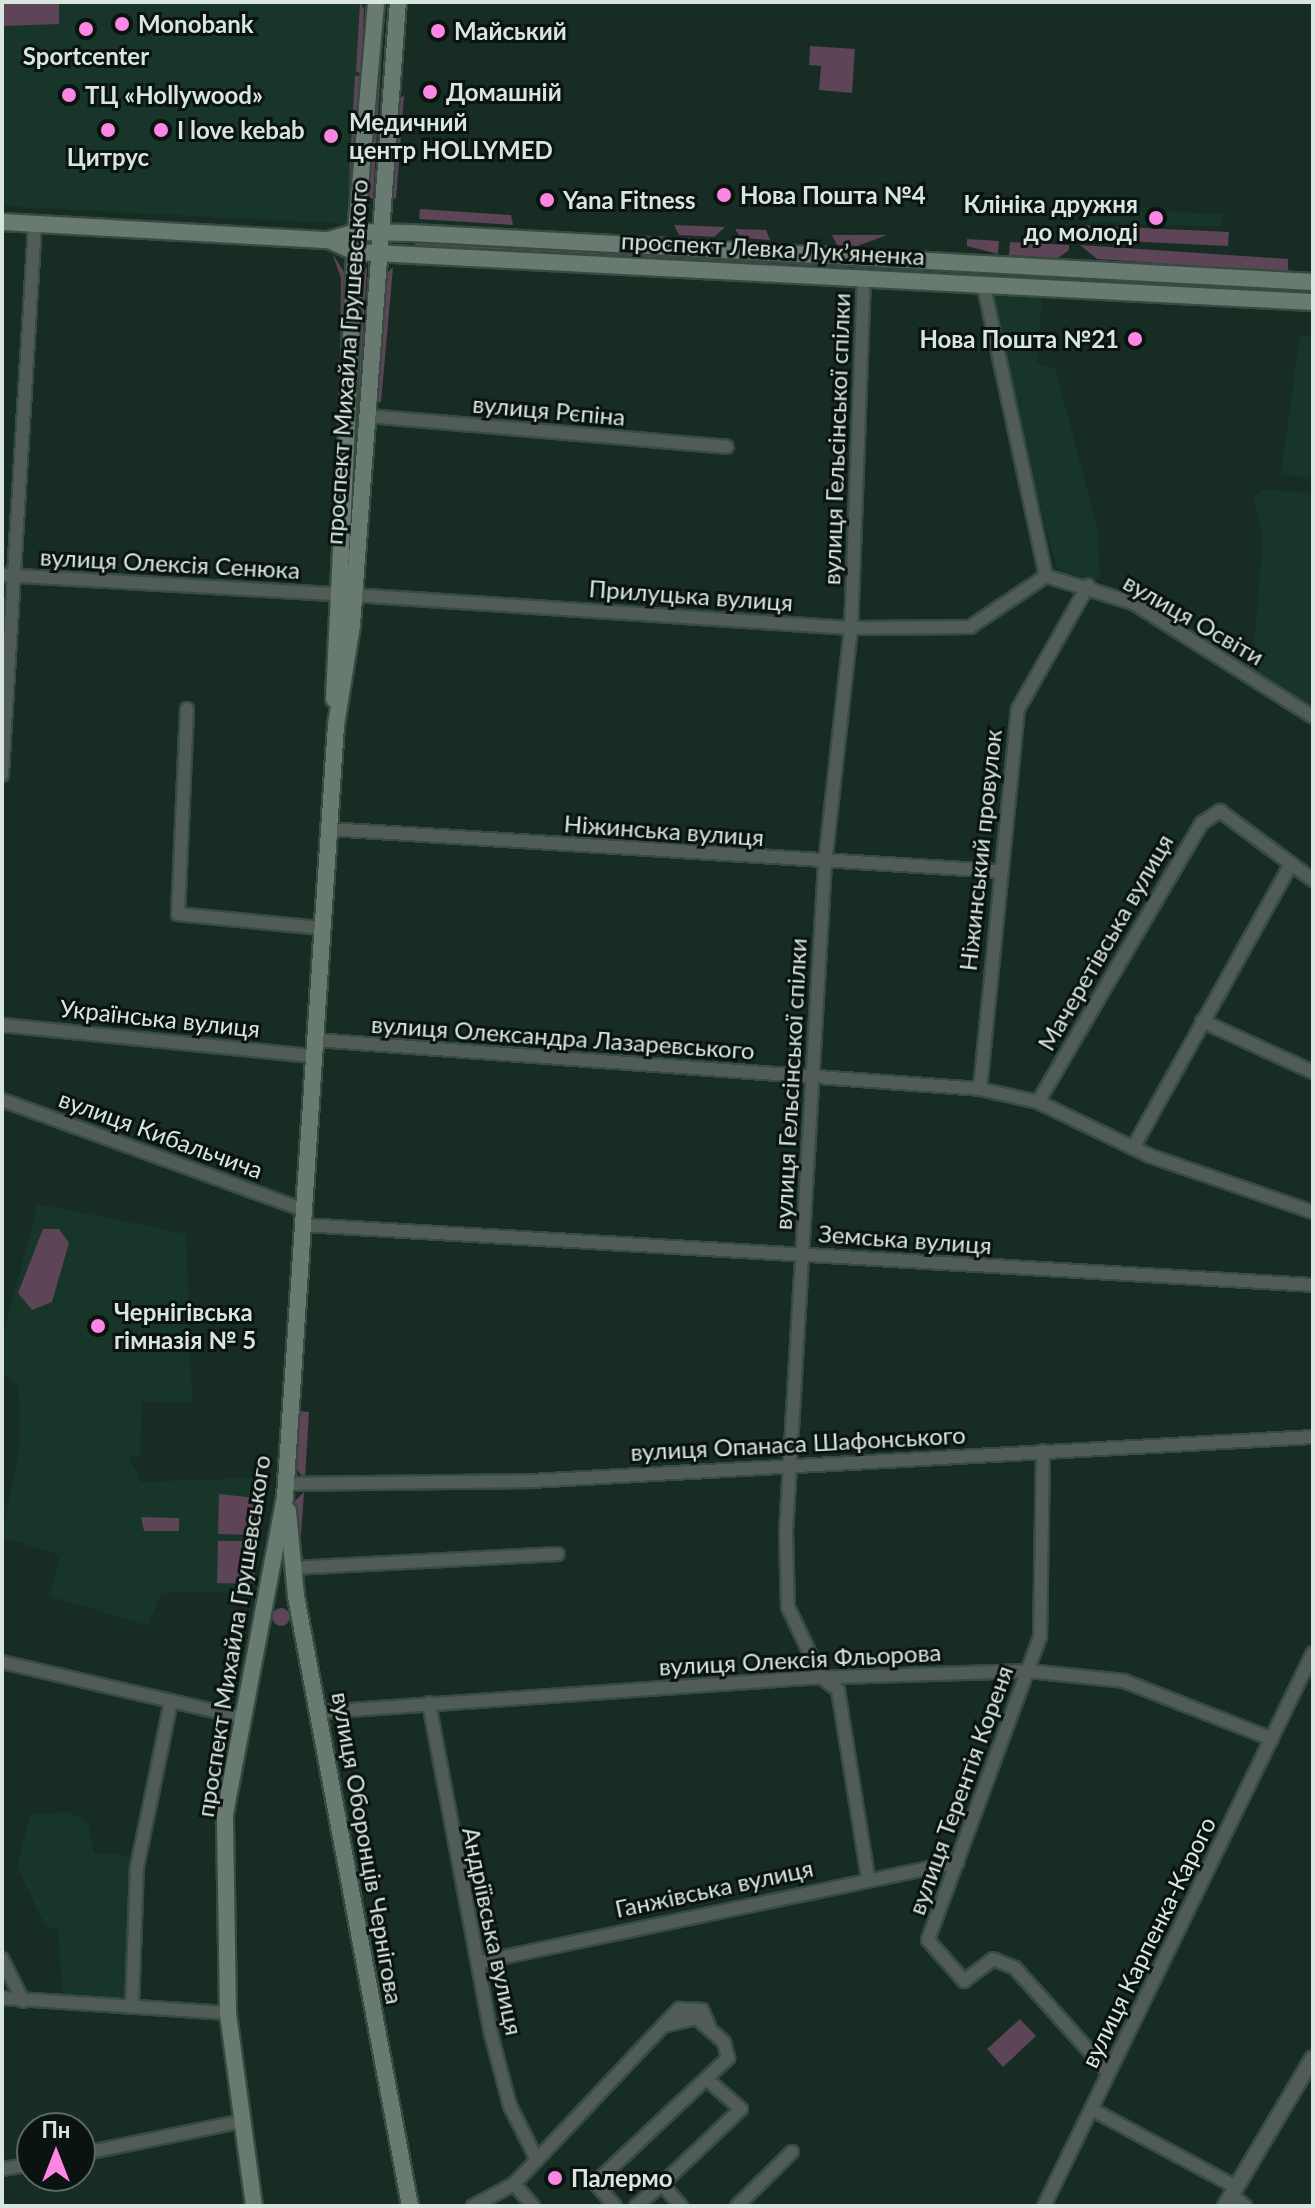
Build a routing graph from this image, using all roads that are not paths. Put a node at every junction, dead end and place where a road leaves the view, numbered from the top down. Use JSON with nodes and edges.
{"nodes":[{"id":1,"x":376,"y":2,"type":"edge"},
{"id":2,"x":398,"y":2,"type":"edge"},
{"id":3,"x":2,"y":222,"type":"edge"},
{"id":4,"x":35,"y":224,"type":"junction"},
{"id":5,"x":356,"y":232,"type":"junction"},
{"id":6,"x":380,"y":233,"type":"junction"},
{"id":7,"x":329,"y":240,"type":"junction"},
{"id":8,"x":355,"y":252,"type":"junction"},
{"id":9,"x":378,"y":252,"type":"junction"},
{"id":10,"x":864,"y":276,"type":"junction"},
{"id":11,"x":1313,"y":282,"type":"edge"},
{"id":12,"x":983,"y":283,"type":"junction"},
{"id":13,"x":1313,"y":302,"type":"edge"},
{"id":14,"x":368,"y":416,"type":"junction"},
{"id":15,"x":727,"y":447,"type":"dead end"},
{"id":16,"x":8,"y":576,"type":"edge"},
{"id":17,"x":1046,"y":576,"type":"junction"},
{"id":18,"x":1088,"y":586,"type":"junction"},
{"id":19,"x":335,"y":594,"type":"junction"},
{"id":20,"x":353,"y":595,"type":"junction"},
{"id":21,"x":851,"y":628,"type":"junction"},
{"id":22,"x":187,"y":709,"type":"dead end"},
{"id":23,"x":1313,"y":717,"type":"edge"},
{"id":24,"x":336,"y":725,"type":"junction"},
{"id":25,"x":2,"y":775,"type":"edge"},
{"id":26,"x":328,"y":829,"type":"junction"},
{"id":27,"x":825,"y":862,"type":"junction"},
{"id":28,"x":1289,"y":868,"type":"junction"},
{"id":29,"x":997,"y":871,"type":"junction"},
{"id":30,"x":1313,"y":880,"type":"edge"},
{"id":31,"x":322,"y":928,"type":"junction"},
{"id":32,"x":1202,"y":1021,"type":"junction"},
{"id":33,"x":2,"y":1025,"type":"edge"},
{"id":34,"x":314,"y":1048,"type":"junction"},
{"id":35,"x":1313,"y":1072,"type":"edge"},
{"id":36,"x":814,"y":1076,"type":"junction"},
{"id":37,"x":980,"y":1089,"type":"junction"},
{"id":38,"x":2,"y":1100,"type":"edge"},
{"id":39,"x":1038,"y":1102,"type":"junction"},
{"id":40,"x":1133,"y":1148,"type":"junction"},
{"id":41,"x":1313,"y":1212,"type":"edge"},
{"id":42,"x":303,"y":1218,"type":"junction"},
{"id":43,"x":801,"y":1255,"type":"junction"},
{"id":44,"x":1313,"y":1285,"type":"edge"},
{"id":45,"x":1313,"y":1437,"type":"edge"},
{"id":46,"x":1043,"y":1451,"type":"junction"},
{"id":47,"x":790,"y":1465,"type":"junction"},
{"id":48,"x":285,"y":1491,"type":"junction"},
{"id":49,"x":558,"y":1554,"type":"dead end"},
{"id":50,"x":293,"y":1568,"type":"junction"},
{"id":51,"x":267,"y":1595,"type":"junction"},
{"id":52,"x":296,"y":1596,"type":"junction"},
{"id":53,"x":1313,"y":1653,"type":"edge"},
{"id":54,"x":2,"y":1662,"type":"edge"},
{"id":55,"x":1028,"y":1671,"type":"junction"},
{"id":56,"x":821,"y":1677,"type":"junction"},
{"id":57,"x":171,"y":1702,"type":"junction"},
{"id":58,"x":429,"y":1703,"type":"junction"},
{"id":59,"x":320,"y":1712,"type":"junction"},
{"id":60,"x":241,"y":1717,"type":"junction"},
{"id":61,"x":1272,"y":1739,"type":"junction"},
{"id":62,"x":958,"y":1862,"type":"junction"},
{"id":63,"x":868,"y":1878,"type":"junction"},
{"id":64,"x":2,"y":1959,"type":"edge"},
{"id":65,"x":480,"y":1962,"type":"junction"},
{"id":66,"x":2,"y":1998,"type":"edge"},
{"id":67,"x":23,"y":2001,"type":"junction"},
{"id":68,"x":132,"y":2007,"type":"junction"},
{"id":69,"x":228,"y":2013,"type":"junction"},
{"id":70,"x":1313,"y":2058,"type":"edge"},
{"id":71,"x":1108,"y":2072,"type":"junction"},
{"id":72,"x":710,"y":2082,"type":"junction"},
{"id":73,"x":1093,"y":2110,"type":"junction"},
{"id":74,"x":243,"y":2121,"type":"junction"},
{"id":75,"x":96,"y":2151,"type":"edge"},
{"id":76,"x":792,"y":2152,"type":"dead end"},
{"id":77,"x":537,"y":2160,"type":"junction"},
{"id":78,"x":514,"y":2184,"type":"junction"},
{"id":79,"x":662,"y":2184,"type":"junction"},
{"id":80,"x":1231,"y":2196,"type":"edge"},
{"id":81,"x":254,"y":2206,"type":"edge"},
{"id":82,"x":410,"y":2206,"type":"edge"},
{"id":83,"x":473,"y":2206,"type":"edge"},
{"id":84,"x":533,"y":2206,"type":"edge"},
{"id":85,"x":615,"y":2206,"type":"edge"},
{"id":86,"x":636,"y":2206,"type":"edge"},
{"id":87,"x":681,"y":2206,"type":"edge"},
{"id":88,"x":737,"y":2206,"type":"edge"},
{"id":89,"x":1044,"y":2206,"type":"edge"},
{"id":90,"x":1245,"y":2206,"type":"edge"}],
"edges":[{"from":1,"to":5,"type":"main road","name":"проспект Михайла Грушевського"},
{"from":2,"to":6,"type":"main road","name":"проспект Михайла Грушевського"},
{"from":3,"to":4,"type":"main road","name":"проспект Левка Лукʼяненка"},
{"from":4,"to":7,"type":"main road","name":"проспект Левка Лукʼяненка"},
{"from":4,"to":16,"type":"street"},
{"from":5,"to":6,"type":"main road","name":"проспект Левка Лукʼяненка"},
{"from":5,"to":7,"type":"main road","name":"проспект Левка Лукʼяненка"},
{"from":5,"to":8,"type":"main road","name":"проспект Михайла Грушевського"},
{"from":6,"to":9,"type":"main road","name":"проспект Михайла Грушевського"},
{"from":6,"to":11,"type":"main road","name":"проспект Левка Лукʼяненка"},
{"from":7,"to":8,"type":"main road","name":"проспект Левка Лукʼяненка"},
{"from":8,"to":9,"type":"main road","name":"проспект Левка Лукʼяненка"},
{"from":8,"to":19,"type":"main road","name":"проспект Михайла Грушевського"},
{"from":9,"to":10,"type":"main road","name":"проспект Левка Лукʼяненка"},
{"from":9,"to":14,"type":"main road","name":"проспект Михайла Грушевського"},
{"from":10,"to":12,"type":"main road","name":"проспект Левка Лукʼяненка"},
{"from":10,"to":21,"type":"street","name":"вулиця Гельсінської спілки"},
{"from":12,"to":13,"type":"main road","name":"проспект Левка Лукʼяненка"},
{"from":12,"to":17,"type":"street"},
{"from":14,"to":15,"type":"street","name":"вулиця Рєпіна"},
{"from":14,"to":20,"type":"main road","name":"проспект Михайла Грушевського"},
{"from":16,"to":19,"type":"street","name":"вулиця Олексія Сенюка"},
{"from":16,"to":25,"type":"street"},
{"from":17,"to":18,"type":"street","name":"вулиця Освіти"},
{"from":17,"to":21,"type":"street","name":"Прилуцька вулиця"},
{"from":18,"to":23,"type":"street","name":"вулиця Освіти"},
{"from":18,"to":29,"type":"street","name":"Ніжинський провулок"},
{"from":19,"to":20,"type":"main road"},
{"from":19,"to":24,"type":"main road","name":"проспект Михайла Грушевського"},
{"from":20,"to":21,"type":"street","name":"Прилуцька вулиця"},
{"from":20,"to":24,"type":"main road","name":"проспект Михайла Грушевського"},
{"from":21,"to":27,"type":"street","name":"вулиця Гельсінської спілки"},
{"from":22,"to":31,"type":"street"},
{"from":24,"to":26,"type":"main road","name":"проспект Михайла Грушевського"},
{"from":26,"to":27,"type":"street","name":"Ніжинська вулиця"},
{"from":26,"to":31,"type":"main road","name":"проспект Михайла Грушевського"},
{"from":27,"to":29,"type":"street","name":"Ніжинська вулиця"},
{"from":27,"to":36,"type":"street","name":"вулиця Гельсінської спілки"},
{"from":28,"to":30,"type":"street"},
{"from":28,"to":32,"type":"street"},
{"from":28,"to":39,"type":"street","name":"Мачеретівська вулиця"},
{"from":29,"to":37,"type":"street","name":"Ніжинський провулок"},
{"from":31,"to":34,"type":"main road","name":"проспект Михайла Грушевського"},
{"from":32,"to":35,"type":"street"},
{"from":32,"to":40,"type":"street"},
{"from":33,"to":34,"type":"street","name":"Українська вулиця"},
{"from":34,"to":36,"type":"street","name":"вулиця Олександра Лазаревського"},
{"from":34,"to":42,"type":"main road","name":"проспект Михайла Грушевського"},
{"from":36,"to":37,"type":"street","name":"вулиця Олександра Лазаревського"},
{"from":36,"to":43,"type":"street","name":"вулиця Гельсінської спілки"},
{"from":37,"to":39,"type":"street","name":"вулиця Олександра Лазаревського"},
{"from":38,"to":42,"type":"street","name":"вулиця Кибальчича"},
{"from":39,"to":40,"type":"street","name":"вулиця Олександра Лазаревського"},
{"from":40,"to":41,"type":"street","name":"вулиця Олександра Лазаревського"},
{"from":42,"to":43,"type":"street","name":"Земська вулиця"},
{"from":42,"to":48,"type":"main road","name":"проспект Михайла Грушевського"},
{"from":43,"to":44,"type":"street","name":"Земська вулиця"},
{"from":43,"to":47,"type":"street","name":"вулиця Гельсінської спілки"},
{"from":45,"to":46,"type":"street","name":"вулиця Опанаса Шафонського"},
{"from":46,"to":47,"type":"street","name":"вулиця Опанаса Шафонського"},
{"from":46,"to":55,"type":"street","name":"вулиця Терентія Кореня"},
{"from":47,"to":48,"type":"street","name":"вулиця Опанаса Шафонського"},
{"from":47,"to":56,"type":"street","name":"вулиця Гельсінської спілки"},
{"from":48,"to":50,"type":"main road","name":"вулиця Оборонців Чернігова"},
{"from":48,"to":51,"type":"main road","name":"проспект Михайла Грушевського"},
{"from":49,"to":50,"type":"street"},
{"from":50,"to":52,"type":"main road","name":"вулиця Оборонців Чернігова"},
{"from":51,"to":52,"type":"main road"},
{"from":51,"to":60,"type":"main road","name":"проспект Михайла Грушевського"},
{"from":52,"to":59,"type":"main road","name":"вулиця Оборонців Чернігова"},
{"from":53,"to":61,"type":"street","name":"вулиця Карпенка-Карого"},
{"from":54,"to":57,"type":"street"},
{"from":55,"to":56,"type":"street","name":"вулиця Олексія Фльорова"},
{"from":55,"to":61,"type":"street","name":"вулиця Олексія Фльорова"},
{"from":55,"to":62,"type":"street","name":"вулиця Терентія Кореня"},
{"from":56,"to":58,"type":"street","name":"вулиця Олексія Фльорова"},
{"from":56,"to":63,"type":"street","name":"вулиця Гельсінської спілки"},
{"from":57,"to":60,"type":"street"},
{"from":57,"to":68,"type":"street"},
{"from":58,"to":59,"type":"street","name":"вулиця Олексія Фльорова"},
{"from":58,"to":65,"type":"street","name":"Андріївська вулиця"},
{"from":59,"to":82,"type":"main road","name":"вулиця Оборонців Чернігова"},
{"from":60,"to":69,"type":"main road","name":"проспект Михайла Грушевського"},
{"from":61,"to":71,"type":"street","name":"вулиця Карпенка-Карого"},
{"from":62,"to":63,"type":"street","name":"Ганжівська вулиця"},
{"from":62,"to":71,"type":"street","name":"вулиця Терентія Кореня"},
{"from":63,"to":65,"type":"street","name":"Ганжівська вулиця"},
{"from":64,"to":67,"type":"street"},
{"from":65,"to":77,"type":"street","name":"Андріївська вулиця"},
{"from":66,"to":67,"type":"street"},
{"from":67,"to":68,"type":"street"},
{"from":68,"to":69,"type":"street"},
{"from":69,"to":74,"type":"main road","name":"проспект Михайла Грушевського"},
{"from":70,"to":80,"type":"street"},
{"from":71,"to":73,"type":"street","name":"вулиця Карпенка-Карого"},
{"from":72,"to":77,"type":"street"},
{"from":72,"to":79,"type":"street"},
{"from":72,"to":85,"type":"street"},
{"from":73,"to":80,"type":"street"},
{"from":73,"to":89,"type":"street","name":"вулиця Карпенка-Карого"},
{"from":74,"to":75,"type":"street"},
{"from":74,"to":81,"type":"main road","name":"проспект Михайла Грушевського"},
{"from":76,"to":88,"type":"street"},
{"from":77,"to":78,"type":"street"},
{"from":78,"to":83,"type":"street"},
{"from":78,"to":84,"type":"street"},
{"from":79,"to":86,"type":"street"},
{"from":79,"to":87,"type":"street"},
{"from":80,"to":90,"type":"street"}]}
